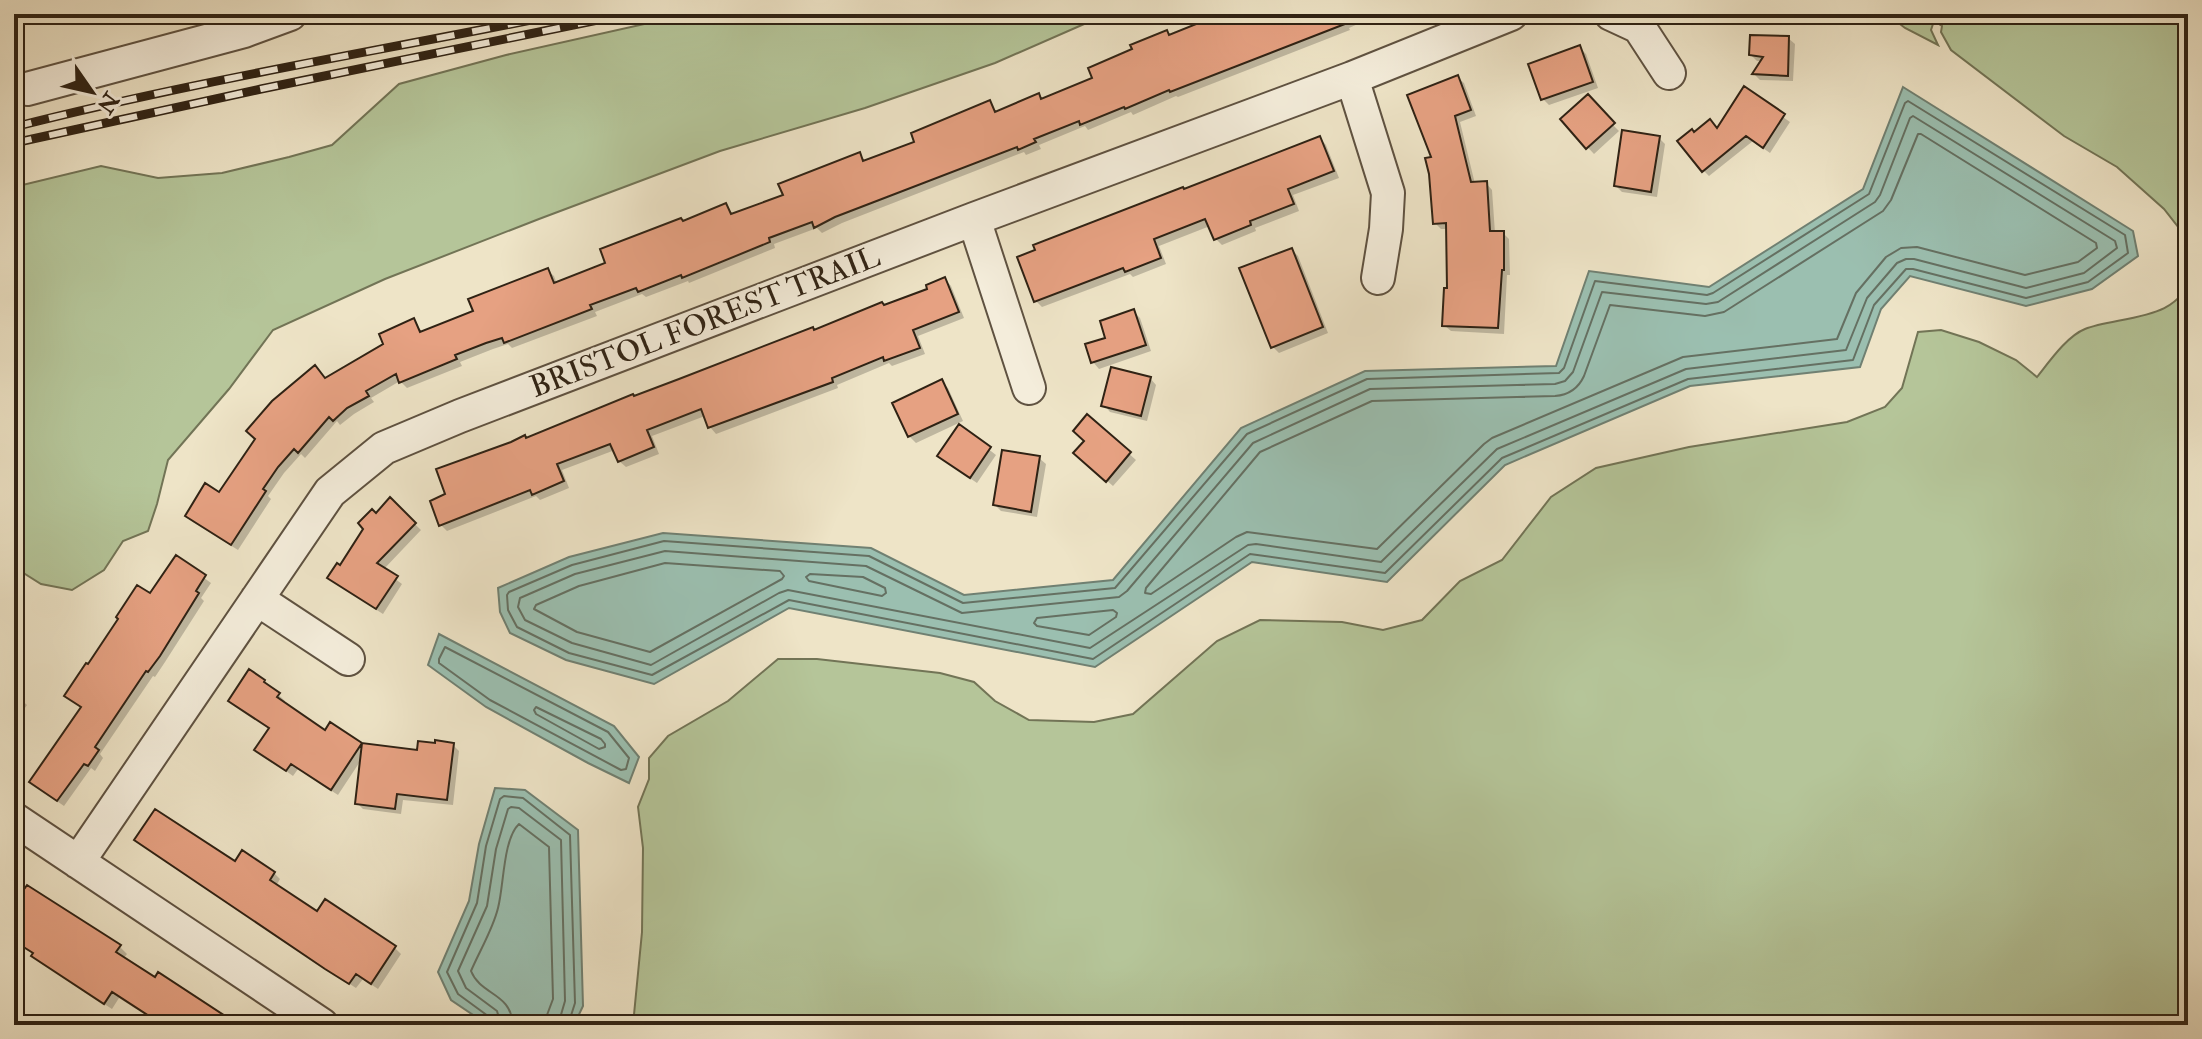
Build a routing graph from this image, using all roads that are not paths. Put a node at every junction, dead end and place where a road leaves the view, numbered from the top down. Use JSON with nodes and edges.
{"nodes":[{"id":1,"x":290,"y":14,"type":"edge"},
{"id":2,"x":1511,"y":14,"type":"edge"},
{"id":3,"x":1611,"y":14,"type":"edge"},
{"id":4,"x":1669,"y":73,"type":"dead end"},
{"id":5,"x":1352,"y":78,"type":"junction"},
{"id":6,"x":27,"y":89,"type":"dead end"},
{"id":7,"x":974,"y":219,"type":"junction"},
{"id":8,"x":1378,"y":278,"type":"dead end"},
{"id":9,"x":1029,"y":388,"type":"dead end"},
{"id":10,"x":257,"y":599,"type":"junction"},
{"id":11,"x":348,"y":659,"type":"dead end"},
{"id":12,"x":14,"y":819,"type":"edge"},
{"id":13,"x":78,"y":862,"type":"junction"},
{"id":14,"x":322,"y":1025,"type":"edge"}],
"edges":[{"from":1,"to":6,"type":"street"},
{"from":2,"to":5,"type":"street","name":"BRISTOL FOREST TRAIL"},
{"from":3,"to":4,"type":"street"},
{"from":5,"to":7,"type":"street","name":"BRISTOL FOREST TRAIL"},
{"from":5,"to":8,"type":"street"},
{"from":7,"to":9,"type":"street"},
{"from":7,"to":10,"type":"street","name":"BRISTOL FOREST TRAIL"},
{"from":10,"to":11,"type":"street"},
{"from":10,"to":13,"type":"street","name":"BRISTOL FOREST TRAIL"},
{"from":12,"to":13,"type":"street"},
{"from":13,"to":14,"type":"street"}]}
